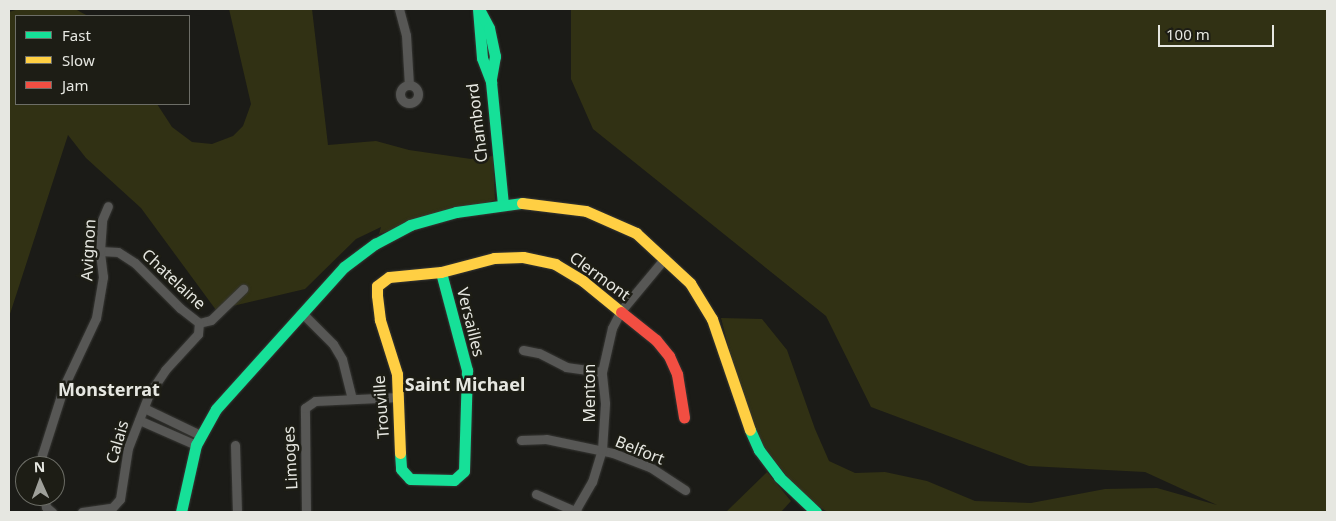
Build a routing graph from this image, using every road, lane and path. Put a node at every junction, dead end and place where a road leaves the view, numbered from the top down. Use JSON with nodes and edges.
{"nodes":[{"id":1,"x":399,"y":9,"type":"edge"},
{"id":2,"x":478,"y":9,"type":"edge"},
{"id":3,"x":409,"y":85,"type":"dead end"},
{"id":4,"x":503,"y":204,"type":"junction"},
{"id":5,"x":108,"y":206,"type":"dead end"},
{"id":6,"x":100,"y":251,"type":"junction"},
{"id":7,"x":664,"y":258,"type":"junction"},
{"id":8,"x":441,"y":272,"type":"junction"},
{"id":9,"x":377,"y":286,"type":"joint"},
{"id":10,"x":243,"y":289,"type":"dead end"},
{"id":11,"x":620,"y":312,"type":"junction"},
{"id":12,"x":302,"y":313,"type":"junction"},
{"id":13,"x":199,"y":323,"type":"junction"},
{"id":14,"x":523,"y":350,"type":"dead end"},
{"id":15,"x":602,"y":372,"type":"junction"},
{"id":16,"x":399,"y":397,"type":"junction"},
{"id":17,"x":352,"y":399,"type":"junction"},
{"id":18,"x":144,"y":408,"type":"junction"},
{"id":19,"x":684,"y":418,"type":"dead end"},
{"id":20,"x":139,"y":420,"type":"junction"},
{"id":21,"x":167,"y":420,"type":"junction"},
{"id":22,"x":163,"y":430,"type":"junction"},
{"id":23,"x":198,"y":440,"type":"junction"},
{"id":24,"x":521,"y":440,"type":"dead end"},
{"id":25,"x":235,"y":444,"type":"dead end"},
{"id":26,"x":602,"y":450,"type":"junction"},
{"id":27,"x":42,"y":456,"type":"edge"},
{"id":28,"x":400,"y":469,"type":"joint"},
{"id":29,"x":685,"y":490,"type":"dead end"},
{"id":30,"x":536,"y":494,"type":"dead end"},
{"id":31,"x":82,"y":512,"type":"edge"},
{"id":32,"x":181,"y":512,"type":"edge"},
{"id":33,"x":237,"y":512,"type":"edge"},
{"id":34,"x":306,"y":512,"type":"edge"},
{"id":35,"x":576,"y":512,"type":"edge"},
{"id":36,"x":816,"y":512,"type":"edge"}],
"edges":[{"from":1,"to":3,"type":"street"},
{"from":2,"to":4,"type":"street","name":"Chambord"},
{"from":4,"to":7,"type":"street"},
{"from":4,"to":12,"type":"street"},
{"from":5,"to":6,"type":"street","name":"Avignon"},
{"from":6,"to":13,"type":"street","name":"Chatelaine"},
{"from":6,"to":27,"type":"street","name":"Avignon"},
{"from":7,"to":11,"type":"street","name":"Menton"},
{"from":7,"to":36,"type":"street"},
{"from":8,"to":9,"type":"street","name":"Clermont"},
{"from":8,"to":11,"type":"street","name":"Clermont"},
{"from":8,"to":28,"type":"street","name":"Versailles"},
{"from":9,"to":16,"type":"street","name":"Trouville"},
{"from":10,"to":13,"type":"street"},
{"from":11,"to":15,"type":"street","name":"Menton"},
{"from":11,"to":19,"type":"street","name":"Clermont"},
{"from":12,"to":17,"type":"street"},
{"from":12,"to":23,"type":"street"},
{"from":13,"to":18,"type":"street","name":"Calais"},
{"from":14,"to":15,"type":"street"},
{"from":15,"to":26,"type":"street","name":"Menton"},
{"from":16,"to":17,"type":"street"},
{"from":16,"to":28,"type":"street","name":"Trouville"},
{"from":17,"to":34,"type":"street","name":"Limoges"},
{"from":18,"to":20,"type":"street","name":"Calais"},
{"from":18,"to":21,"type":"street"},
{"from":20,"to":22,"type":"street"},
{"from":20,"to":31,"type":"street","name":"Calais"},
{"from":21,"to":22,"type":"street"},
{"from":21,"to":23,"type":"street"},
{"from":22,"to":23,"type":"street"},
{"from":23,"to":32,"type":"street"},
{"from":24,"to":26,"type":"street","name":"Belfort"},
{"from":25,"to":33,"type":"street"},
{"from":26,"to":29,"type":"street","name":"Belfort"},
{"from":26,"to":35,"type":"street","name":"Menton"},
{"from":30,"to":35,"type":"street"}]}
